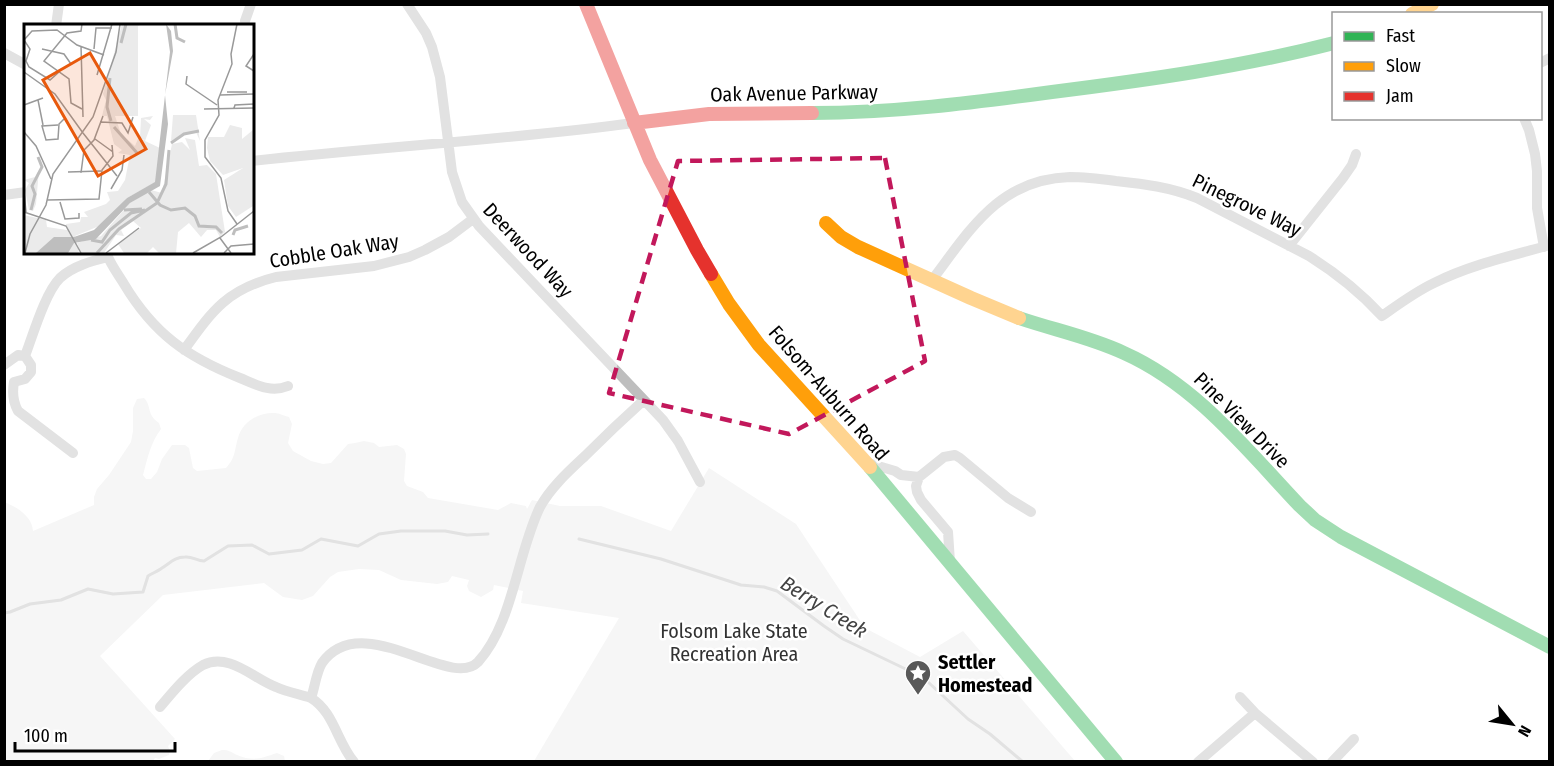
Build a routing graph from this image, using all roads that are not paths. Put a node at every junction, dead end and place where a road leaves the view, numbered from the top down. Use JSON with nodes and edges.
{"nodes":[{"id":1,"x":59,"y":4,"type":"edge"},
{"id":2,"x":250,"y":4,"type":"edge"},
{"id":3,"x":407,"y":4,"type":"edge"},
{"id":4,"x":586,"y":4,"type":"edge"},
{"id":5,"x":1432,"y":4,"type":"edge"},
{"id":6,"x":1416,"y":12,"type":"edge"},
{"id":7,"x":245,"y":21,"type":"dead end"},
{"id":8,"x":56,"y":24,"type":"edge"},
{"id":9,"x":1332,"y":43,"type":"edge"},
{"id":10,"x":4,"y":53,"type":"edge"},
{"id":11,"x":24,"y":63,"type":"edge"},
{"id":12,"x":1525,"y":120,"type":"edge"},
{"id":13,"x":634,"y":123,"type":"junction"},
{"id":14,"x":449,"y":143,"type":"junction"},
{"id":15,"x":1356,"y":154,"type":"dead end"},
{"id":16,"x":254,"y":161,"type":"edge"},
{"id":17,"x":24,"y":192,"type":"edge"},
{"id":18,"x":4,"y":195,"type":"edge"},
{"id":19,"x":473,"y":219,"type":"junction"},
{"id":20,"x":826,"y":223,"type":"dead end"},
{"id":21,"x":1289,"y":246,"type":"junction"},
{"id":22,"x":1547,"y":246,"type":"edge"},
{"id":23,"x":107,"y":254,"type":"edge"},
{"id":24,"x":932,"y":280,"type":"junction"},
{"id":25,"x":184,"y":350,"type":"junction"},
{"id":26,"x":25,"y":356,"type":"junction"},
{"id":27,"x":4,"y":366,"type":"edge"},
{"id":28,"x":14,"y":382,"type":"junction"},
{"id":29,"x":288,"y":386,"type":"dead end"},
{"id":30,"x":644,"y":400,"type":"junction"},
{"id":31,"x":73,"y":453,"type":"dead end"},
{"id":32,"x":865,"y":462,"type":"junction"},
{"id":33,"x":920,"y":477,"type":"junction"},
{"id":34,"x":700,"y":482,"type":"dead end"},
{"id":35,"x":1031,"y":512,"type":"dead end"},
{"id":36,"x":950,"y":562,"type":"junction"},
{"id":37,"x":1550,"y":647,"type":"edge"},
{"id":38,"x":1240,"y":697,"type":"dead end"},
{"id":39,"x":311,"y":698,"type":"junction"},
{"id":40,"x":160,"y":707,"type":"dead end"},
{"id":41,"x":1256,"y":713,"type":"junction"},
{"id":42,"x":1354,"y":740,"type":"dead end"},
{"id":43,"x":354,"y":762,"type":"edge"},
{"id":44,"x":1116,"y":762,"type":"edge"},
{"id":45,"x":1198,"y":762,"type":"edge"},
{"id":46,"x":1313,"y":762,"type":"edge"},
{"id":47,"x":1332,"y":762,"type":"edge"}],
"edges":[{"from":1,"to":8,"type":"street"},
{"from":2,"to":7,"type":"street"},
{"from":3,"to":14,"type":"street","name":"Deerwood Way"},
{"from":4,"to":13,"type":"main road","name":"Folsom-Auburn Road"},
{"from":5,"to":6,"type":"main road"},
{"from":9,"to":13,"type":"main road","name":"Oak Avenue Parkway"},
{"from":10,"to":11,"type":"street"},
{"from":12,"to":22,"type":"street"},
{"from":13,"to":14,"type":"street","name":"Oak Avenue Parkway"},
{"from":13,"to":32,"type":"main road","name":"Folsom-Auburn Road"},
{"from":14,"to":16,"type":"street","name":"Oak Avenue Parkway"},
{"from":14,"to":19,"type":"street","name":"Deerwood Way"},
{"from":15,"to":21,"type":"street"},
{"from":17,"to":18,"type":"street"},
{"from":19,"to":25,"type":"street","name":"Cobble Oak Way"},
{"from":19,"to":30,"type":"street","name":"Deerwood Way"},
{"from":20,"to":24,"type":"main road","name":"Pine View Drive"},
{"from":21,"to":22,"type":"street","name":"Pinegrove Way"},
{"from":21,"to":24,"type":"street","name":"Pinegrove Way"},
{"from":23,"to":25,"type":"street"},
{"from":23,"to":26,"type":"street"},
{"from":24,"to":37,"type":"main road","name":"Pine View Drive"},
{"from":25,"to":29,"type":"street"},
{"from":26,"to":27,"type":"street"},
{"from":26,"to":28,"type":"street"},
{"from":27,"to":28,"type":"street"},
{"from":28,"to":31,"type":"street"},
{"from":30,"to":34,"type":"street","name":"Deerwood Way"},
{"from":30,"to":39,"type":"street"},
{"from":32,"to":33,"type":"street"},
{"from":32,"to":36,"type":"main road","name":"Folsom-Auburn Road"},
{"from":33,"to":35,"type":"street"},
{"from":33,"to":36,"type":"street"},
{"from":36,"to":44,"type":"main road","name":"Folsom-Auburn Road"},
{"from":38,"to":41,"type":"street"},
{"from":39,"to":40,"type":"street"},
{"from":39,"to":43,"type":"street"},
{"from":41,"to":45,"type":"street"},
{"from":41,"to":46,"type":"street"},
{"from":42,"to":47,"type":"street"}]}
